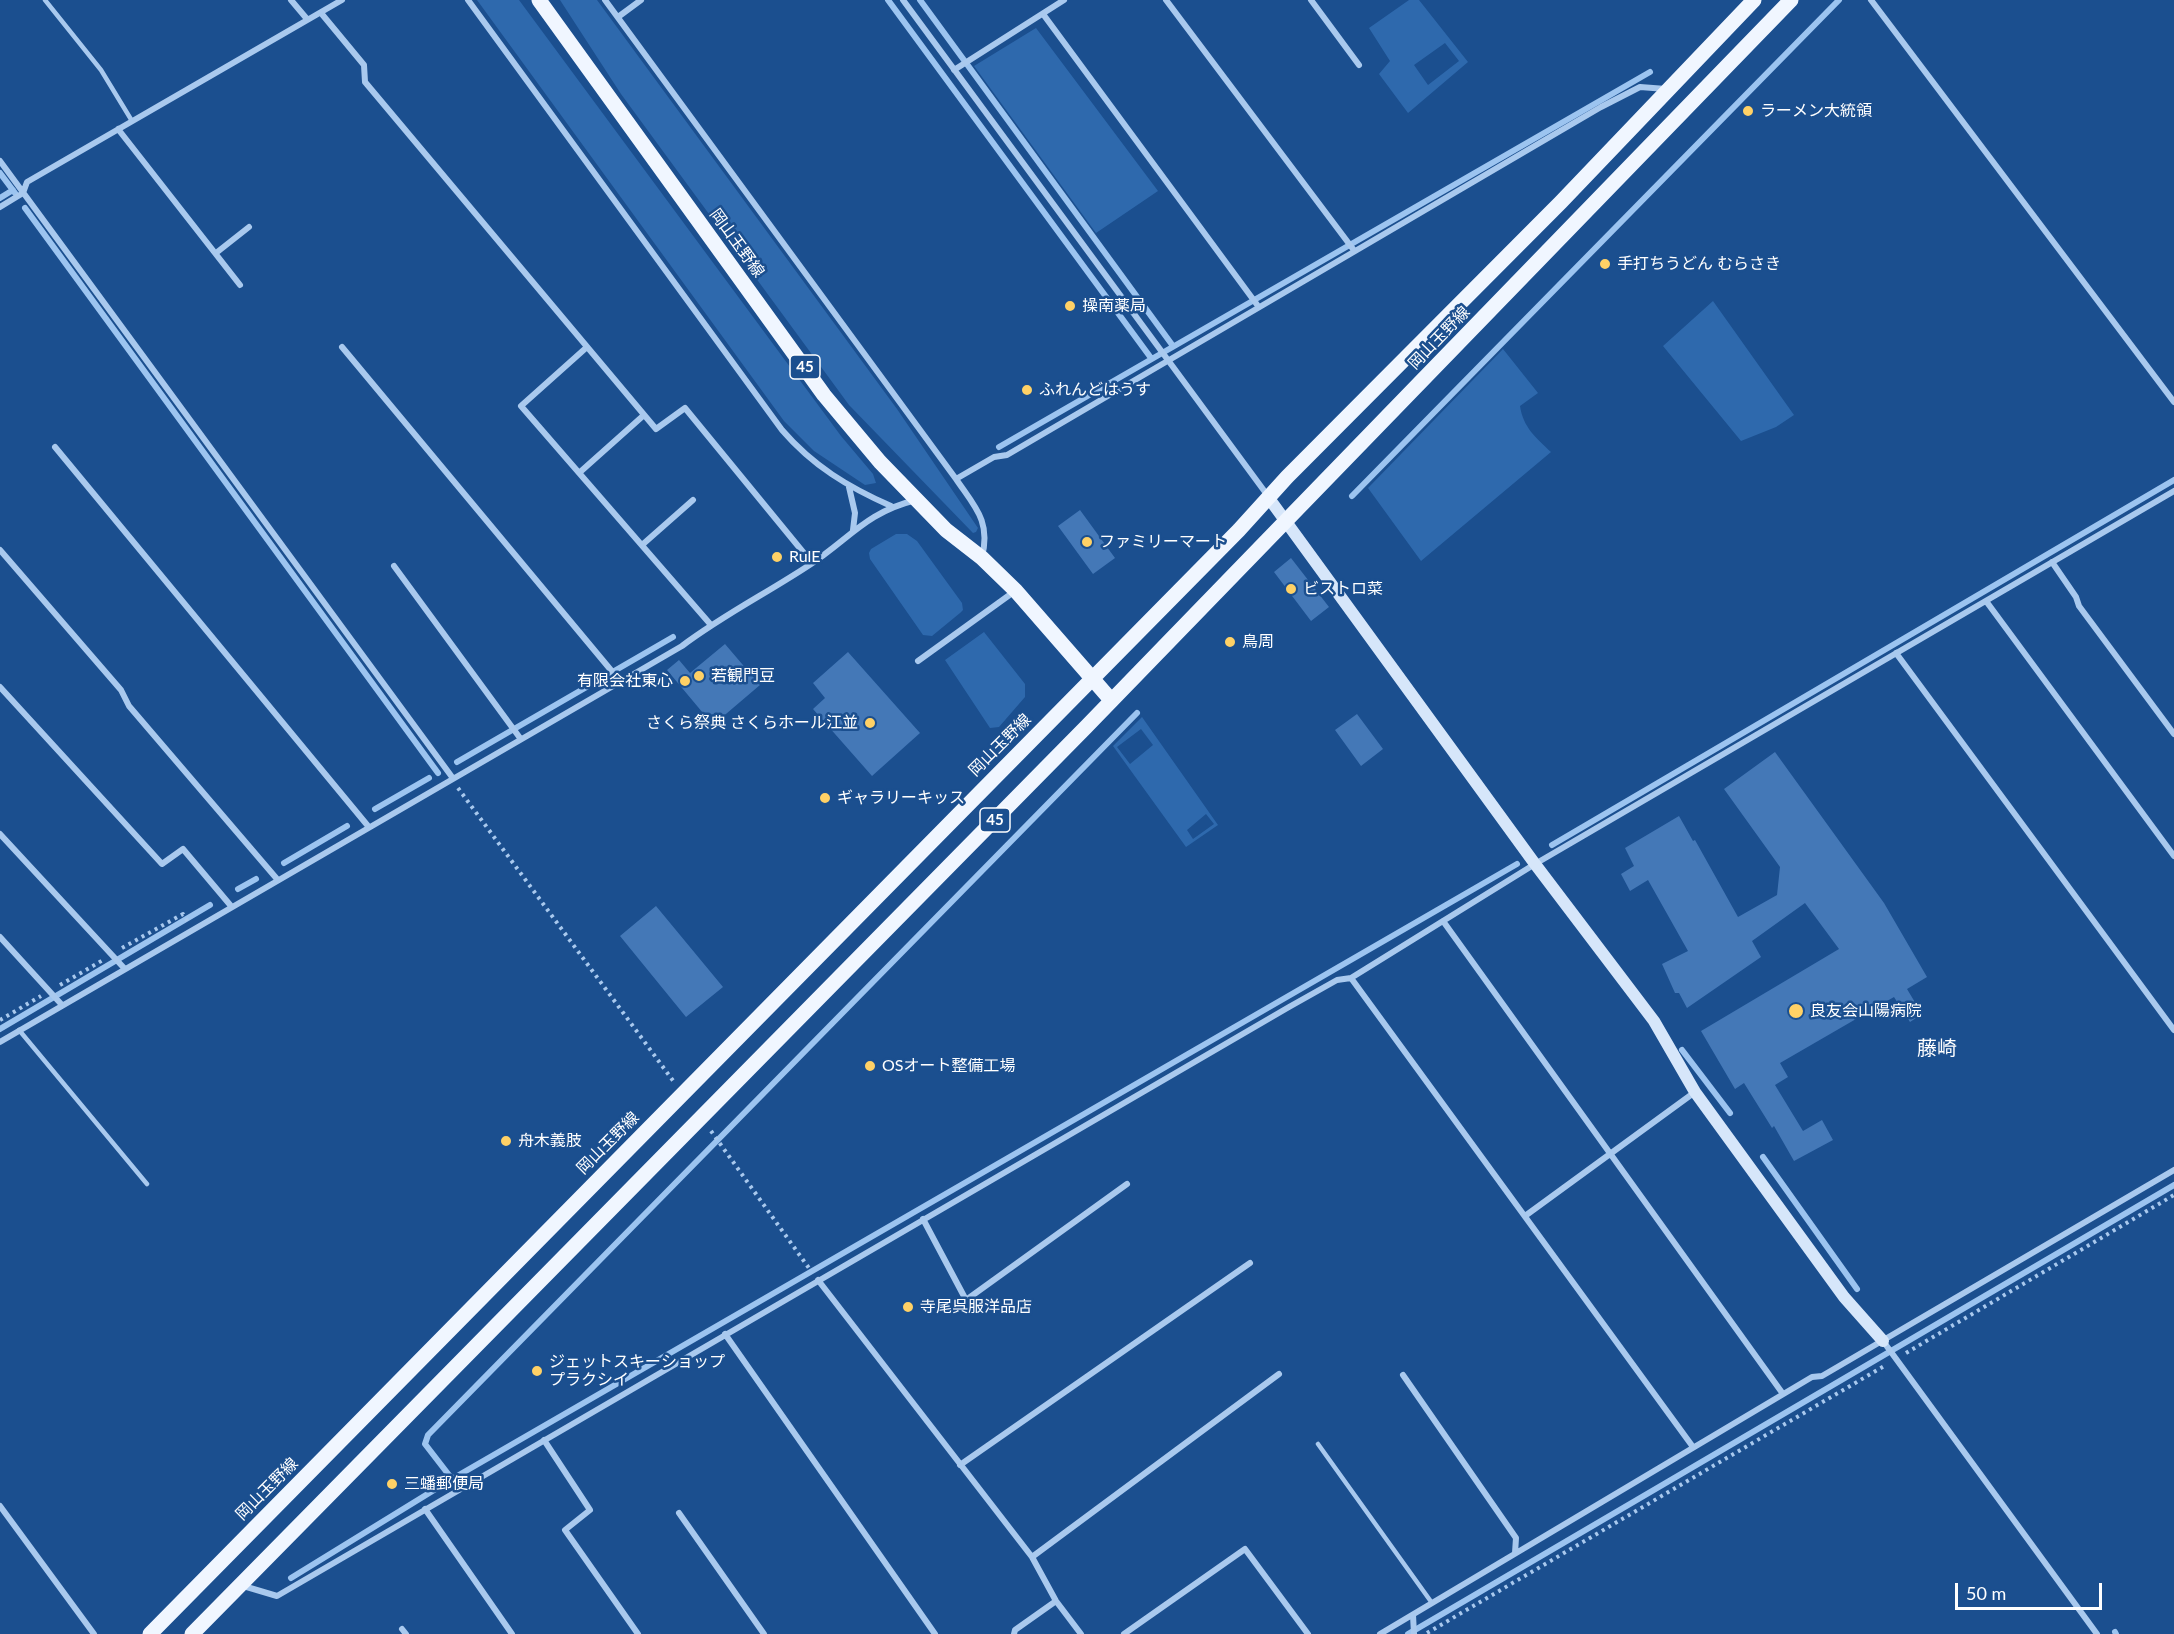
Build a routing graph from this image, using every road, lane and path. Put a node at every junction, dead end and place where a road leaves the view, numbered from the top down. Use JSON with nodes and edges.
{"nodes":[{"id":1,"x":45,"y":0,"type":"edge"},
{"id":2,"x":291,"y":0,"type":"edge"},
{"id":3,"x":342,"y":0,"type":"edge"},
{"id":4,"x":468,"y":0,"type":"edge"},
{"id":5,"x":539,"y":0,"type":"edge"},
{"id":6,"x":605,"y":0,"type":"edge"},
{"id":7,"x":641,"y":0,"type":"edge"},
{"id":8,"x":903,"y":0,"type":"edge"},
{"id":9,"x":1064,"y":0,"type":"edge"},
{"id":10,"x":1166,"y":0,"type":"edge"},
{"id":11,"x":1311,"y":0,"type":"edge"},
{"id":12,"x":1754,"y":0,"type":"edge"},
{"id":13,"x":1791,"y":0,"type":"edge"},
{"id":14,"x":1871,"y":0,"type":"edge"},
{"id":15,"x":321,"y":13,"type":"junction"},
{"id":16,"x":1043,"y":14,"type":"junction"},
{"id":17,"x":618,"y":17,"type":"junction"},
{"id":18,"x":307,"y":19,"type":"junction"},
{"id":19,"x":1359,"y":65,"type":"dead end"},
{"id":20,"x":954,"y":70,"type":"junction"},
{"id":21,"x":1667,"y":89,"type":"junction"},
{"id":22,"x":132,"y":121,"type":"junction"},
{"id":23,"x":118,"y":129,"type":"junction"},
{"id":24,"x":0,"y":161,"type":"edge"},
{"id":25,"x":23,"y":193,"type":"junction"},
{"id":26,"x":0,"y":207,"type":"edge"},
{"id":27,"x":249,"y":227,"type":"dead end"},
{"id":28,"x":1351,"y":246,"type":"junction"},
{"id":29,"x":216,"y":253,"type":"junction"},
{"id":30,"x":240,"y":285,"type":"dead end"},
{"id":31,"x":1257,"y":305,"type":"junction"},
{"id":32,"x":587,"y":346,"type":"junction"},
{"id":33,"x":342,"y":347,"type":"dead end"},
{"id":34,"x":1163,"y":355,"type":"junction"},
{"id":35,"x":2174,"y":402,"type":"edge"},
{"id":36,"x":644,"y":415,"type":"junction"},
{"id":37,"x":55,"y":447,"type":"dead end"},
{"id":38,"x":579,"y":473,"type":"junction"},
{"id":39,"x":956,"y":479,"type":"junction"},
{"id":40,"x":849,"y":487,"type":"junction"},
{"id":41,"x":2174,"y":491,"type":"edge"},
{"id":42,"x":1268,"y":497,"type":"junction"},
{"id":43,"x":693,"y":500,"type":"dead end"},
{"id":44,"x":916,"y":500,"type":"junction"},
{"id":45,"x":891,"y":506,"type":"junction"},
{"id":46,"x":1286,"y":521,"type":"junction"},
{"id":47,"x":852,"y":532,"type":"junction"},
{"id":48,"x":642,"y":545,"type":"junction"},
{"id":49,"x":0,"y":550,"type":"edge"},
{"id":50,"x":982,"y":558,"type":"junction"},
{"id":51,"x":2052,"y":562,"type":"junction"},
{"id":52,"x":812,"y":563,"type":"junction"},
{"id":53,"x":394,"y":567,"type":"dead end"},
{"id":54,"x":1016,"y":591,"type":"junction"},
{"id":55,"x":1986,"y":601,"type":"junction"},
{"id":56,"x":711,"y":625,"type":"junction"},
{"id":57,"x":1896,"y":653,"type":"junction"},
{"id":58,"x":918,"y":662,"type":"dead end"},
{"id":59,"x":618,"y":678,"type":"junction"},
{"id":60,"x":1092,"y":678,"type":"junction"},
{"id":61,"x":0,"y":687,"type":"edge"},
{"id":62,"x":1111,"y":700,"type":"junction"},
{"id":63,"x":2174,"y":734,"type":"edge"},
{"id":64,"x":519,"y":736,"type":"junction"},
{"id":65,"x":452,"y":777,"type":"junction"},
{"id":66,"x":368,"y":826,"type":"junction"},
{"id":67,"x":0,"y":834,"type":"edge"},
{"id":68,"x":2174,"y":856,"type":"edge"},
{"id":69,"x":1535,"y":864,"type":"junction"},
{"id":70,"x":277,"y":879,"type":"junction"},
{"id":71,"x":231,"y":906,"type":"junction"},
{"id":72,"x":184,"y":916,"type":"dead end"},
{"id":73,"x":1443,"y":921,"type":"junction"},
{"id":74,"x":0,"y":937,"type":"edge"},
{"id":75,"x":113,"y":955,"type":"junction"},
{"id":76,"x":122,"y":966,"type":"junction"},
{"id":77,"x":1351,"y":978,"type":"junction"},
{"id":78,"x":51,"y":992,"type":"junction"},
{"id":79,"x":60,"y":1002,"type":"junction"},
{"id":80,"x":0,"y":1020,"type":"edge"},
{"id":81,"x":19,"y":1030,"type":"junction"},
{"id":82,"x":2174,"y":1030,"type":"edge"},
{"id":83,"x":0,"y":1042,"type":"edge"},
{"id":84,"x":682,"y":1092,"type":"junction"},
{"id":85,"x":1695,"y":1092,"type":"junction"},
{"id":86,"x":702,"y":1118,"type":"junction"},
{"id":87,"x":1610,"y":1154,"type":"junction"},
{"id":88,"x":2174,"y":1170,"type":"edge"},
{"id":89,"x":147,"y":1184,"type":"dead end"},
{"id":90,"x":1127,"y":1184,"type":"dead end"},
{"id":91,"x":2174,"y":1196,"type":"edge"},
{"id":92,"x":1525,"y":1216,"type":"junction"},
{"id":93,"x":922,"y":1219,"type":"junction"},
{"id":94,"x":1250,"y":1263,"type":"dead end"},
{"id":95,"x":809,"y":1268,"type":"dead end"},
{"id":96,"x":818,"y":1280,"type":"junction"},
{"id":97,"x":726,"y":1334,"type":"junction"},
{"id":98,"x":1885,"y":1344,"type":"junction"},
{"id":99,"x":1895,"y":1358,"type":"junction"},
{"id":100,"x":1279,"y":1374,"type":"dead end"},
{"id":101,"x":1402,"y":1375,"type":"dead end"},
{"id":102,"x":1783,"y":1394,"type":"junction"},
{"id":103,"x":544,"y":1440,"type":"junction"},
{"id":104,"x":1318,"y":1444,"type":"dead end"},
{"id":105,"x":1693,"y":1447,"type":"junction"},
{"id":106,"x":960,"y":1465,"type":"junction"},
{"id":107,"x":0,"y":1506,"type":"edge"},
{"id":108,"x":425,"y":1509,"type":"junction"},
{"id":109,"x":679,"y":1513,"type":"dead end"},
{"id":110,"x":1515,"y":1553,"type":"junction"},
{"id":111,"x":1032,"y":1557,"type":"junction"},
{"id":112,"x":240,"y":1584,"type":"junction"},
{"id":113,"x":1056,"y":1601,"type":"junction"},
{"id":114,"x":1432,"y":1603,"type":"junction"},
{"id":115,"x":1413,"y":1618,"type":"junction"},
{"id":116,"x":94,"y":1634,"type":"edge"},
{"id":117,"x":150,"y":1634,"type":"edge"},
{"id":118,"x":192,"y":1634,"type":"edge"},
{"id":119,"x":512,"y":1634,"type":"edge"},
{"id":120,"x":638,"y":1634,"type":"edge"},
{"id":121,"x":764,"y":1634,"type":"edge"},
{"id":122,"x":935,"y":1634,"type":"edge"},
{"id":123,"x":1014,"y":1634,"type":"edge"},
{"id":124,"x":1081,"y":1634,"type":"edge"},
{"id":125,"x":1124,"y":1634,"type":"edge"},
{"id":126,"x":1308,"y":1634,"type":"edge"},
{"id":127,"x":1380,"y":1634,"type":"edge"},
{"id":128,"x":1414,"y":1634,"type":"edge"},
{"id":129,"x":1425,"y":1634,"type":"edge"},
{"id":130,"x":2097,"y":1634,"type":"edge"}],
"edges":[{"from":1,"to":22,"type":"lane"},
{"from":2,"to":18,"type":"street"},
{"from":3,"to":15,"type":"street"},
{"from":4,"to":40,"type":"street"},
{"from":5,"to":44,"type":"main road","name":"岡山玉野線","number":"45"},
{"from":6,"to":17,"type":"street"},
{"from":7,"to":17,"type":"street"},
{"from":8,"to":20,"type":"street"},
{"from":9,"to":16,"type":"street"},
{"from":10,"to":28,"type":"street"},
{"from":11,"to":19,"type":"street"},
{"from":12,"to":21,"type":"main road","name":"岡山玉野線","number":"45"},
{"from":13,"to":46,"type":"main road","name":"岡山玉野線","number":"45"},
{"from":14,"to":35,"type":"street"},
{"from":15,"to":18,"type":"street"},
{"from":15,"to":32,"type":"street"},
{"from":16,"to":20,"type":"street"},
{"from":16,"to":31,"type":"street"},
{"from":17,"to":39,"type":"street"},
{"from":18,"to":22,"type":"street"},
{"from":20,"to":34,"type":"street"},
{"from":21,"to":28,"type":"street"},
{"from":21,"to":42,"type":"main road","name":"岡山玉野線","number":"45"},
{"from":22,"to":23,"type":"street"},
{"from":23,"to":25,"type":"street"},
{"from":23,"to":29,"type":"street"},
{"from":24,"to":25,"type":"street"},
{"from":25,"to":26,"type":"street"},
{"from":25,"to":65,"type":"street"},
{"from":27,"to":29,"type":"street"},
{"from":28,"to":31,"type":"street"},
{"from":29,"to":30,"type":"street"},
{"from":31,"to":34,"type":"street"},
{"from":32,"to":36,"type":"street"},
{"from":32,"to":38,"type":"street"},
{"from":33,"to":59,"type":"street"},
{"from":34,"to":39,"type":"street"},
{"from":34,"to":42,"type":"street"},
{"from":36,"to":38,"type":"street"},
{"from":36,"to":52,"type":"street"},
{"from":37,"to":66,"type":"street"},
{"from":38,"to":48,"type":"street"},
{"from":39,"to":50,"type":"street"},
{"from":40,"to":45,"type":"street"},
{"from":40,"to":47,"type":"street"},
{"from":41,"to":51,"type":"street"},
{"from":42,"to":46,"type":"street"},
{"from":42,"to":60,"type":"main road","name":"岡山玉野線","number":"45"},
{"from":43,"to":48,"type":"street"},
{"from":44,"to":45,"type":"street"},
{"from":44,"to":50,"type":"main road","name":"岡山玉野線","number":"45"},
{"from":45,"to":47,"type":"street"},
{"from":46,"to":62,"type":"main road","name":"岡山玉野線","number":"45"},
{"from":46,"to":69,"type":"street"},
{"from":47,"to":52,"type":"street"},
{"from":48,"to":56,"type":"street"},
{"from":49,"to":70,"type":"street"},
{"from":50,"to":54,"type":"main road","name":"岡山玉野線","number":"45"},
{"from":51,"to":55,"type":"street"},
{"from":51,"to":63,"type":"street"},
{"from":52,"to":56,"type":"street"},
{"from":53,"to":64,"type":"street"},
{"from":54,"to":58,"type":"street"},
{"from":54,"to":60,"type":"main road","name":"岡山玉野線","number":"45"},
{"from":55,"to":57,"type":"street"},
{"from":55,"to":68,"type":"street"},
{"from":56,"to":59,"type":"street"},
{"from":57,"to":69,"type":"street"},
{"from":57,"to":82,"type":"street"},
{"from":59,"to":64,"type":"street"},
{"from":60,"to":62,"type":"main road","name":"岡山玉野線","number":"45"},
{"from":60,"to":84,"type":"main road","name":"岡山玉野線","number":"45"},
{"from":61,"to":71,"type":"street"},
{"from":62,"to":86,"type":"main road","name":"岡山玉野線","number":"45"},
{"from":64,"to":65,"type":"street"},
{"from":65,"to":66,"type":"street"},
{"from":65,"to":84,"type":"path"},
{"from":66,"to":70,"type":"street"},
{"from":67,"to":75,"type":"street"},
{"from":69,"to":73,"type":"street"},
{"from":69,"to":85,"type":"street"},
{"from":70,"to":71,"type":"street"},
{"from":71,"to":76,"type":"street"},
{"from":72,"to":75,"type":"path"},
{"from":73,"to":77,"type":"street"},
{"from":73,"to":87,"type":"street"},
{"from":74,"to":78,"type":"street"},
{"from":75,"to":76,"type":"street"},
{"from":75,"to":78,"type":"path"},
{"from":76,"to":79,"type":"street"},
{"from":77,"to":92,"type":"street"},
{"from":77,"to":93,"type":"street"},
{"from":78,"to":79,"type":"street"},
{"from":78,"to":80,"type":"path"},
{"from":79,"to":81,"type":"street"},
{"from":81,"to":83,"type":"street"},
{"from":81,"to":89,"type":"lane"},
{"from":84,"to":117,"type":"main road","name":"岡山玉野線","number":"45"},
{"from":85,"to":87,"type":"street"},
{"from":85,"to":98,"type":"street"},
{"from":86,"to":95,"type":"path"},
{"from":86,"to":112,"type":"main road","name":"岡山玉野線","number":"45"},
{"from":87,"to":92,"type":"street"},
{"from":87,"to":102,"type":"street"},
{"from":88,"to":98,"type":"street"},
{"from":90,"to":93,"type":"street"},
{"from":91,"to":99,"type":"path"},
{"from":92,"to":105,"type":"street"},
{"from":93,"to":96,"type":"street"},
{"from":94,"to":106,"type":"street"},
{"from":96,"to":97,"type":"street"},
{"from":96,"to":106,"type":"street"},
{"from":97,"to":103,"type":"street"},
{"from":97,"to":122,"type":"street"},
{"from":98,"to":99,"type":"street"},
{"from":98,"to":102,"type":"street"},
{"from":99,"to":129,"type":"path"},
{"from":99,"to":130,"type":"street"},
{"from":100,"to":111,"type":"street"},
{"from":101,"to":110,"type":"street"},
{"from":102,"to":105,"type":"street"},
{"from":103,"to":108,"type":"street"},
{"from":103,"to":120,"type":"street"},
{"from":104,"to":114,"type":"lane"},
{"from":105,"to":110,"type":"street"},
{"from":106,"to":111,"type":"street"},
{"from":107,"to":116,"type":"street"},
{"from":108,"to":112,"type":"street"},
{"from":108,"to":119,"type":"street"},
{"from":109,"to":121,"type":"street"},
{"from":110,"to":114,"type":"street"},
{"from":111,"to":113,"type":"street"},
{"from":112,"to":118,"type":"main road","name":"岡山玉野線","number":"45"},
{"from":113,"to":123,"type":"street"},
{"from":113,"to":124,"type":"street"},
{"from":114,"to":115,"type":"street"},
{"from":115,"to":127,"type":"street"},
{"from":115,"to":128,"type":"street"},
{"from":125,"to":126,"type":"street"}]}
